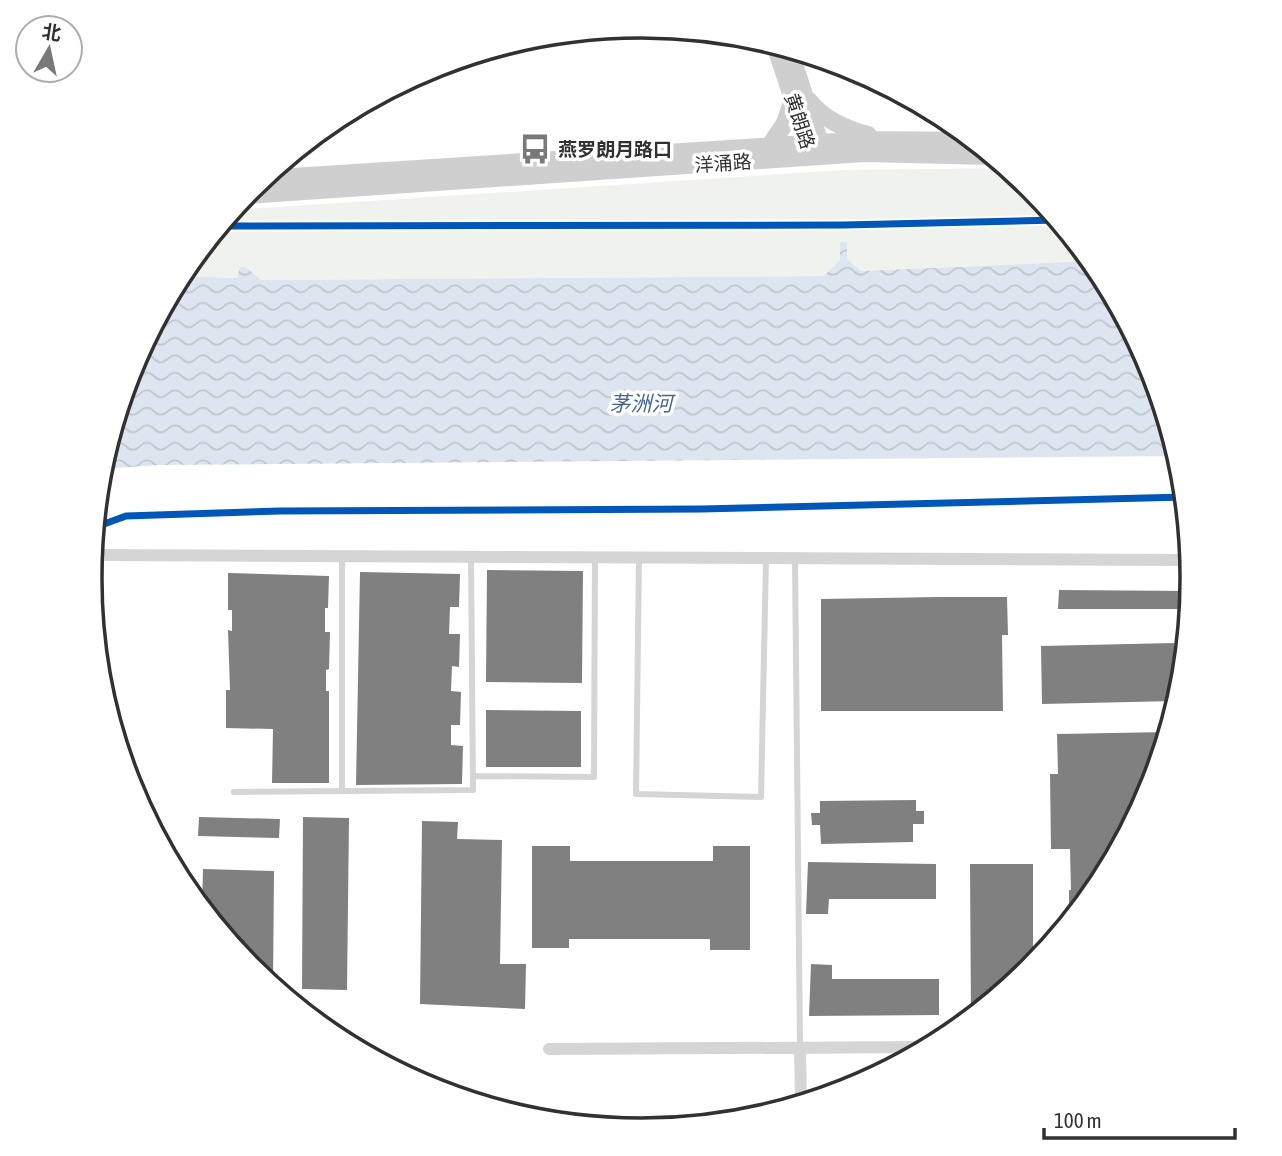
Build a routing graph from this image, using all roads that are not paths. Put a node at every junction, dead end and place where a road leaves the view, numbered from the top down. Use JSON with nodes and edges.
{"nodes":[{"id":1,"x":780,"y":57,"type":"edge"},
{"id":2,"x":791,"y":60,"type":"edge"},
{"id":3,"x":799,"y":97,"type":"junction"},
{"id":4,"x":889,"y":139,"type":"junction"},
{"id":5,"x":956,"y":141,"type":"edge"},
{"id":6,"x":769,"y":147,"type":"junction"},
{"id":7,"x":815,"y":150,"type":"junction"},
{"id":8,"x":976,"y":155,"type":"edge"},
{"id":9,"x":279,"y":178,"type":"edge"},
{"id":10,"x":263,"y":194,"type":"edge"},
{"id":11,"x":103,"y":555,"type":"edge"},
{"id":12,"x":342,"y":555,"type":"junction"},
{"id":13,"x":471,"y":556,"type":"junction"},
{"id":14,"x":595,"y":556,"type":"junction"},
{"id":15,"x":639,"y":557,"type":"junction"},
{"id":16,"x":766,"y":558,"type":"junction"},
{"id":17,"x":795,"y":558,"type":"junction"},
{"id":18,"x":1179,"y":560,"type":"edge"},
{"id":19,"x":473,"y":775,"type":"junction"},
{"id":20,"x":342,"y":791,"type":"junction"},
{"id":21,"x":234,"y":792,"type":"dead end"},
{"id":22,"x":907,"y":1047,"type":"edge"},
{"id":23,"x":800,"y":1048,"type":"junction"},
{"id":24,"x":548,"y":1049,"type":"dead end"},
{"id":25,"x":802,"y":1093,"type":"edge"}],
"edges":[{"from":1,"to":3,"type":"street","name":"黄朗路"},
{"from":2,"to":3,"type":"street","name":"黄朗路"},
{"from":3,"to":4,"type":"street"},
{"from":3,"to":6,"type":"street"},
{"from":3,"to":7,"type":"street","name":"黄朗路"},
{"from":4,"to":5,"type":"street","name":"洋涌路"},
{"from":4,"to":7,"type":"street","name":"洋涌路"},
{"from":6,"to":7,"type":"street","name":"洋涌路"},
{"from":6,"to":9,"type":"street","name":"洋涌路"},
{"from":7,"to":8,"type":"street","name":"洋涌路"},
{"from":7,"to":10,"type":"street","name":"洋涌路"},
{"from":11,"to":12,"type":"street"},
{"from":12,"to":13,"type":"street"},
{"from":12,"to":20,"type":"lane"},
{"from":13,"to":14,"type":"street"},
{"from":13,"to":19,"type":"lane"},
{"from":14,"to":15,"type":"street"},
{"from":14,"to":19,"type":"lane"},
{"from":15,"to":16,"type":"street"},
{"from":15,"to":16,"type":"lane"},
{"from":16,"to":17,"type":"street"},
{"from":17,"to":18,"type":"street"},
{"from":17,"to":23,"type":"lane"},
{"from":19,"to":20,"type":"lane"},
{"from":20,"to":21,"type":"lane"},
{"from":22,"to":23,"type":"street"},
{"from":23,"to":24,"type":"street"},
{"from":23,"to":25,"type":"street"}]}
